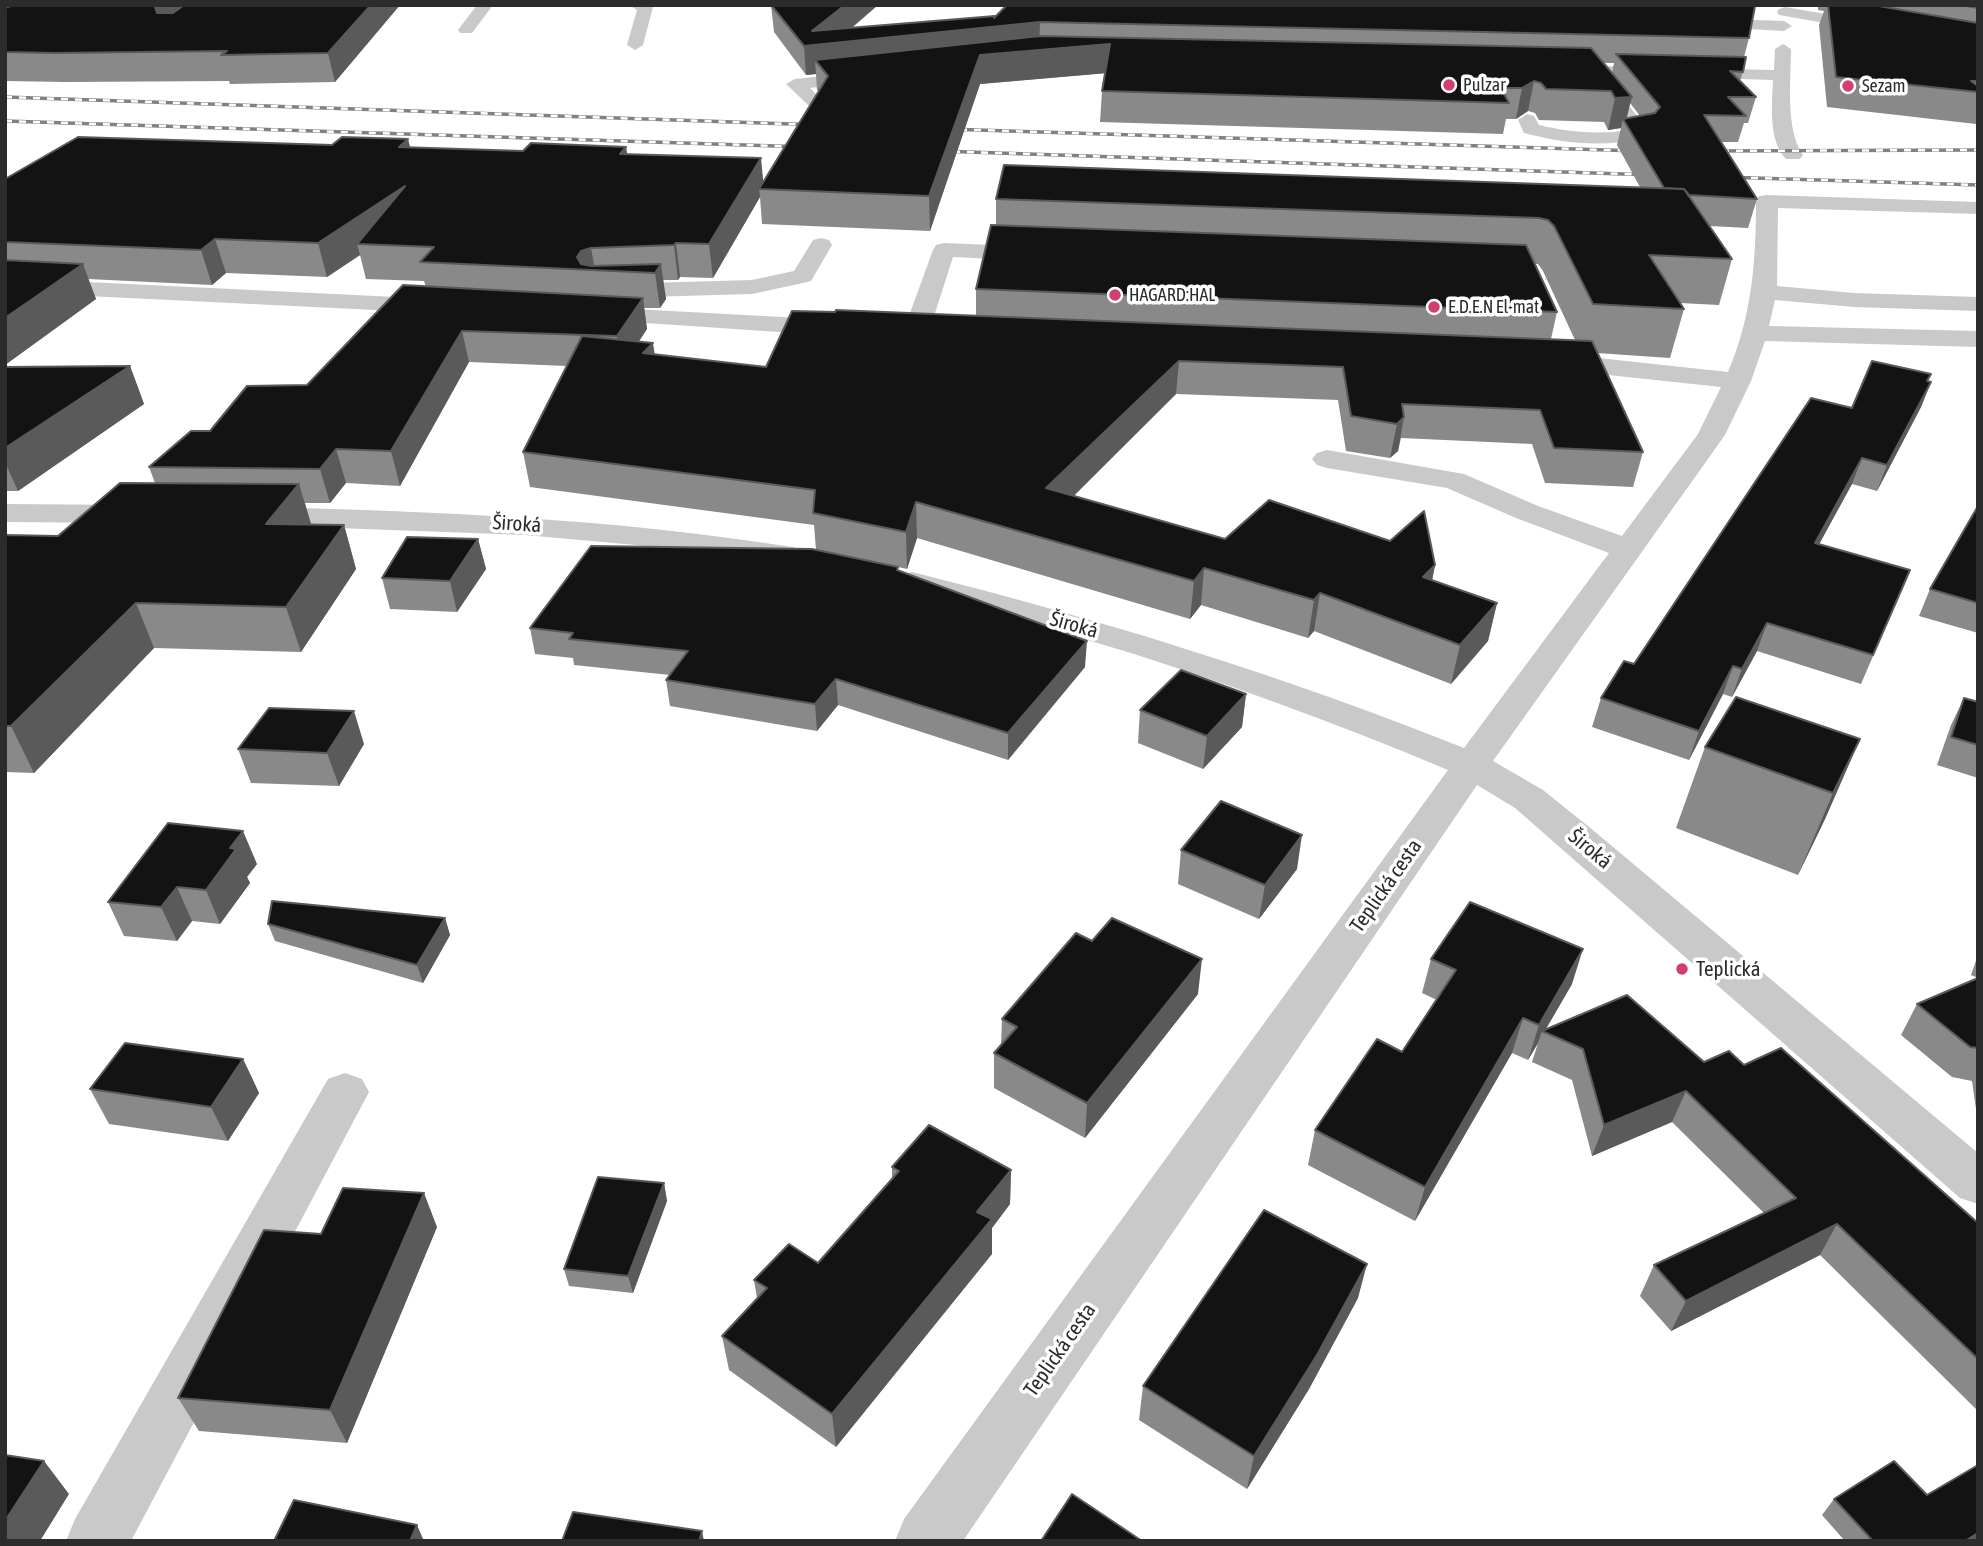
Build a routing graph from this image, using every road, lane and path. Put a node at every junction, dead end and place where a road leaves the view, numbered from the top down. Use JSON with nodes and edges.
{"nodes":[{"id":1,"x":485,"y":5,"type":"edge"},
{"id":2,"x":637,"y":5,"type":"edge"},
{"id":3,"x":1811,"y":5,"type":"edge"},
{"id":4,"x":1785,"y":14,"type":"edge"},
{"id":5,"x":1685,"y":23,"type":"edge"},
{"id":6,"x":1978,"y":28,"type":"edge"},
{"id":7,"x":466,"y":30,"type":"dead end"},
{"id":8,"x":635,"y":45,"type":"dead end"},
{"id":9,"x":1978,"y":46,"type":"edge"},
{"id":10,"x":1535,"y":68,"type":"edge"},
{"id":11,"x":1591,"y":70,"type":"junction"},
{"id":12,"x":889,"y":74,"type":"edge"},
{"id":13,"x":1780,"y":75,"type":"junction"},
{"id":14,"x":814,"y":101,"type":"edge"},
{"id":15,"x":1527,"y":120,"type":"edge"},
{"id":16,"x":1793,"y":155,"type":"dead end"},
{"id":17,"x":1978,"y":208,"type":"edge"},
{"id":18,"x":821,"y":245,"type":"dead end"},
{"id":19,"x":1056,"y":254,"type":"edge"},
{"id":20,"x":1539,"y":279,"type":"edge"},
{"id":21,"x":5,"y":285,"type":"edge"},
{"id":22,"x":1764,"y":292,"type":"junction"},
{"id":23,"x":1978,"y":304,"type":"edge"},
{"id":24,"x":466,"y":308,"type":"edge"},
{"id":25,"x":864,"y":330,"type":"edge"},
{"id":26,"x":1755,"y":333,"type":"junction"},
{"id":27,"x":943,"y":336,"type":"edge"},
{"id":28,"x":1978,"y":339,"type":"edge"},
{"id":29,"x":1527,"y":360,"type":"edge"},
{"id":30,"x":1569,"y":361,"type":"junction"},
{"id":31,"x":1738,"y":381,"type":"junction"},
{"id":32,"x":1326,"y":459,"type":"dead end"},
{"id":33,"x":5,"y":513,"type":"edge"},
{"id":34,"x":173,"y":515,"type":"edge"},
{"id":35,"x":229,"y":516,"type":"edge"},
{"id":36,"x":1628,"y":549,"type":"junction"},
{"id":37,"x":828,"y":564,"type":"edge"},
{"id":38,"x":881,"y":575,"type":"edge"},
{"id":39,"x":1471,"y":765,"type":"junction"},
{"id":40,"x":345,"y":1092,"type":"dead end"},
{"id":41,"x":1978,"y":1183,"type":"edge"},
{"id":42,"x":97,"y":1541,"type":"edge"},
{"id":43,"x":926,"y":1541,"type":"edge"}],
"edges":[{"from":1,"to":7,"type":"street"},
{"from":2,"to":8,"type":"street"},
{"from":3,"to":6,"type":"street"},
{"from":4,"to":5,"type":"street"},
{"from":4,"to":9,"type":"street"},
{"from":4,"to":13,"type":"street"},
{"from":10,"to":11,"type":"street"},
{"from":11,"to":13,"type":"street"},
{"from":11,"to":15,"type":"street"},
{"from":12,"to":14,"type":"street"},
{"from":13,"to":16,"type":"street"},
{"from":17,"to":22,"type":"street","name":"Teplická cesta"},
{"from":18,"to":25,"type":"street"},
{"from":19,"to":27,"type":"street"},
{"from":20,"to":30,"type":"street"},
{"from":21,"to":24,"type":"street"},
{"from":22,"to":23,"type":"street"},
{"from":22,"to":26,"type":"street","name":"Teplická cesta"},
{"from":26,"to":28,"type":"street"},
{"from":26,"to":31,"type":"street","name":"Teplická cesta"},
{"from":29,"to":30,"type":"street"},
{"from":30,"to":31,"type":"street"},
{"from":31,"to":36,"type":"street","name":"Teplická cesta"},
{"from":32,"to":36,"type":"street"},
{"from":33,"to":34,"type":"street"},
{"from":35,"to":37,"type":"street","name":"Široká"},
{"from":36,"to":39,"type":"street","name":"Teplická cesta"},
{"from":38,"to":39,"type":"street","name":"Široká"},
{"from":39,"to":41,"type":"street","name":"Široká"},
{"from":39,"to":43,"type":"street","name":"Teplická cesta"},
{"from":40,"to":42,"type":"street"}]}
